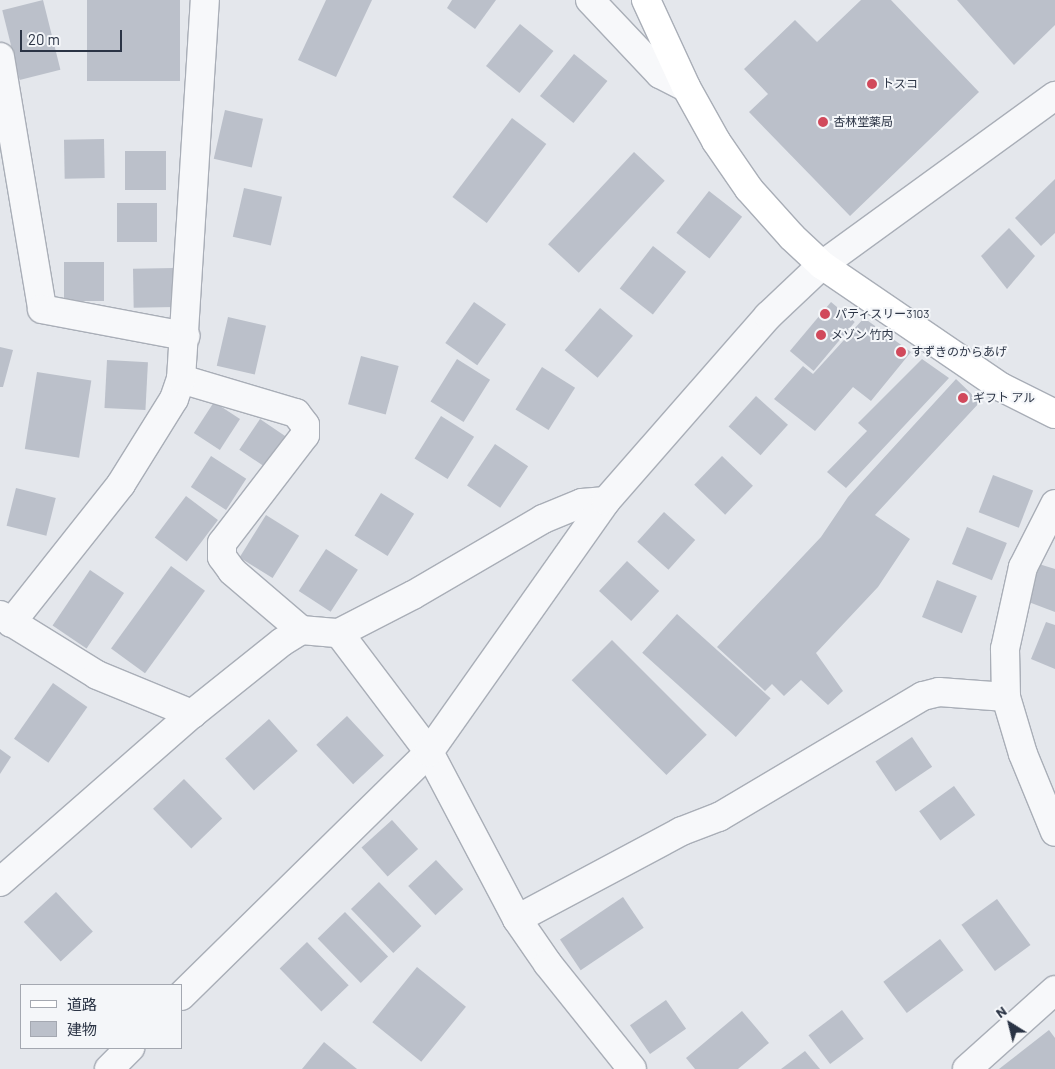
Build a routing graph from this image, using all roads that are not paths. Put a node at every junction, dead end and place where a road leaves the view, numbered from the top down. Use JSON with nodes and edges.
{"nodes":[{"id":1,"x":205,"y":0,"type":"edge"},
{"id":2,"x":590,"y":0,"type":"edge"},
{"id":3,"x":646,"y":0,"type":"edge"},
{"id":4,"x":0,"y":57,"type":"edge"},
{"id":5,"x":686,"y":88,"type":"junction"},
{"id":6,"x":1055,"y":96,"type":"edge"},
{"id":7,"x":822,"y":265,"type":"junction"},
{"id":8,"x":185,"y":336,"type":"junction"},
{"id":9,"x":181,"y":379,"type":"junction"},
{"id":10,"x":1055,"y":414,"type":"edge"},
{"id":11,"x":606,"y":501,"type":"junction"},
{"id":12,"x":1055,"y":504,"type":"edge"},
{"id":13,"x":6,"y":619,"type":"edge"},
{"id":14,"x":301,"y":630,"type":"junction"},
{"id":15,"x":339,"y":633,"type":"junction"},
{"id":16,"x":1006,"y":697,"type":"junction"},
{"id":17,"x":192,"y":714,"type":"junction"},
{"id":18,"x":429,"y":752,"type":"junction"},
{"id":19,"x":1055,"y":832,"type":"edge"},
{"id":20,"x":0,"y":882,"type":"edge"},
{"id":21,"x":517,"y":919,"type":"junction"},
{"id":22,"x":1055,"y":990,"type":"edge"},
{"id":23,"x":182,"y":995,"type":"edge"},
{"id":24,"x":129,"y":1049,"type":"edge"},
{"id":25,"x":620,"y":1065,"type":"edge"},
{"id":26,"x":973,"y":1068,"type":"edge"},
{"id":27,"x":109,"y":1069,"type":"edge"}],
"edges":[{"from":1,"to":8,"type":"street"},
{"from":2,"to":5,"type":"street"},
{"from":3,"to":5,"type":"main road"},
{"from":4,"to":8,"type":"street"},
{"from":5,"to":7,"type":"main road"},
{"from":6,"to":7,"type":"street"},
{"from":7,"to":10,"type":"main road"},
{"from":7,"to":11,"type":"street"},
{"from":8,"to":9,"type":"street"},
{"from":9,"to":13,"type":"street"},
{"from":9,"to":14,"type":"street"},
{"from":11,"to":15,"type":"street"},
{"from":11,"to":18,"type":"street"},
{"from":12,"to":16,"type":"street"},
{"from":13,"to":17,"type":"street"},
{"from":14,"to":15,"type":"street"},
{"from":14,"to":17,"type":"street"},
{"from":15,"to":18,"type":"street"},
{"from":16,"to":19,"type":"street"},
{"from":16,"to":21,"type":"street"},
{"from":17,"to":20,"type":"street"},
{"from":18,"to":21,"type":"street"},
{"from":18,"to":23,"type":"street"},
{"from":21,"to":25,"type":"street"},
{"from":22,"to":26,"type":"street"},
{"from":24,"to":27,"type":"street"}]}
